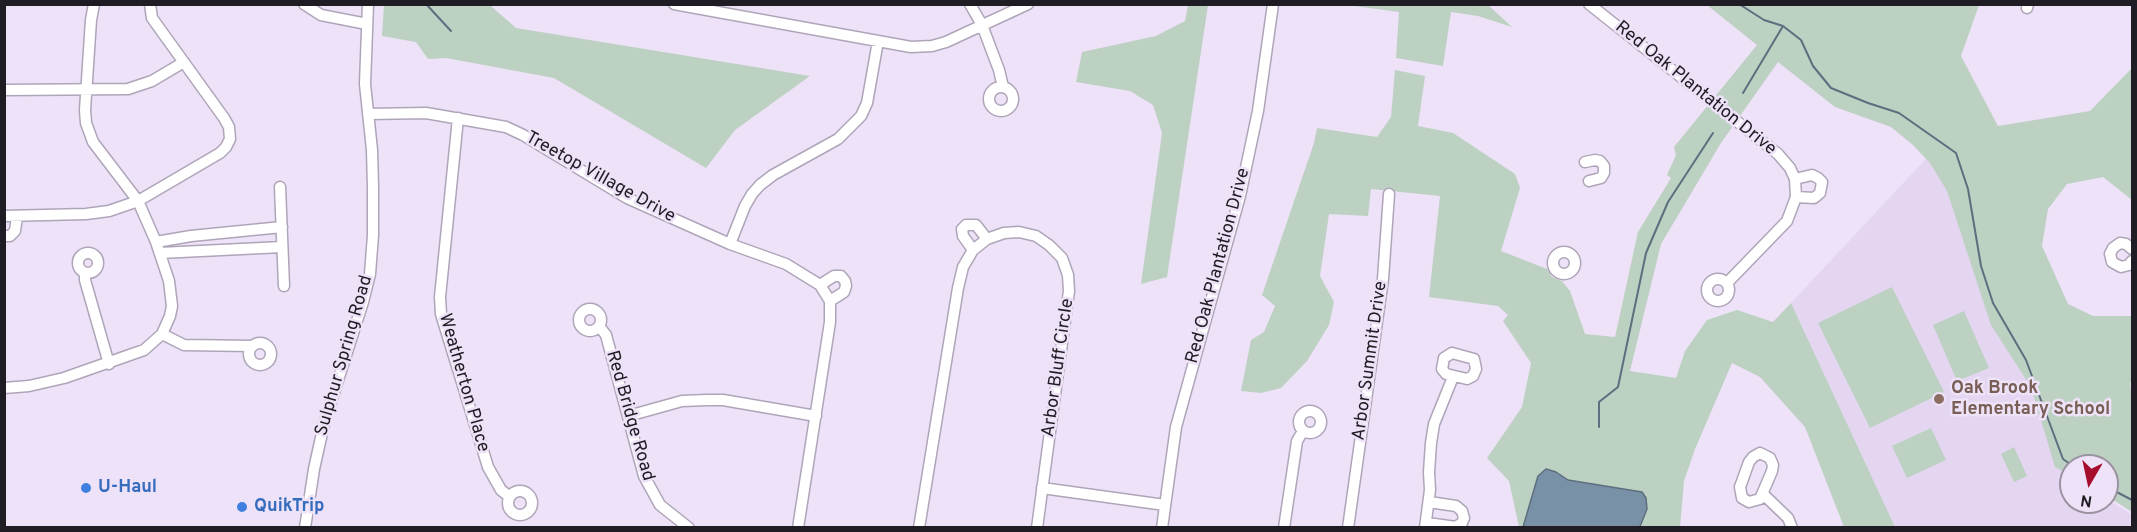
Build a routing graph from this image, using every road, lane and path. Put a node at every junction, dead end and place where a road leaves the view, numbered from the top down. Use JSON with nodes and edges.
{"nodes":[{"id":1,"x":94,"y":4,"type":"edge"},
{"id":2,"x":150,"y":4,"type":"edge"},
{"id":3,"x":304,"y":4,"type":"edge"},
{"id":4,"x":368,"y":4,"type":"edge"},
{"id":5,"x":674,"y":4,"type":"edge"},
{"id":6,"x":970,"y":4,"type":"edge"},
{"id":7,"x":1029,"y":4,"type":"edge"},
{"id":8,"x":1273,"y":4,"type":"edge"},
{"id":9,"x":1589,"y":4,"type":"edge"},
{"id":10,"x":367,"y":24,"type":"junction"},
{"id":11,"x":982,"y":25,"type":"junction"},
{"id":12,"x":879,"y":41,"type":"junction"},
{"id":13,"x":184,"y":62,"type":"junction"},
{"id":14,"x":1003,"y":87,"type":"dead end"},
{"id":15,"x":86,"y":89,"type":"junction"},
{"id":16,"x":4,"y":90,"type":"edge"},
{"id":17,"x":369,"y":114,"type":"junction"},
{"id":18,"x":458,"y":118,"type":"junction"},
{"id":19,"x":1585,"y":162,"type":"dead end"},
{"id":20,"x":1795,"y":179,"type":"junction"},
{"id":21,"x":1589,"y":181,"type":"dead end"},
{"id":22,"x":280,"y":187,"type":"dead end"},
{"id":23,"x":1389,"y":194,"type":"dead end"},
{"id":24,"x":1796,"y":197,"type":"junction"},
{"id":25,"x":138,"y":201,"type":"junction"},
{"id":26,"x":4,"y":216,"type":"edge"},
{"id":27,"x":17,"y":216,"type":"junction"},
{"id":28,"x":282,"y":227,"type":"junction"},
{"id":29,"x":4,"y":236,"type":"edge"},
{"id":30,"x":987,"y":239,"type":"junction"},
{"id":31,"x":156,"y":242,"type":"junction"},
{"id":32,"x":730,"y":244,"type":"junction"},
{"id":33,"x":282,"y":247,"type":"junction"},
{"id":34,"x":2133,"y":249,"type":"edge"},
{"id":35,"x":973,"y":250,"type":"junction"},
{"id":36,"x":160,"y":253,"type":"junction"},
{"id":37,"x":2133,"y":261,"type":"edge"},
{"id":38,"x":85,"y":273,"type":"dead end"},
{"id":39,"x":1727,"y":283,"type":"dead end"},
{"id":40,"x":820,"y":285,"type":"junction"},
{"id":41,"x":284,"y":286,"type":"dead end"},
{"id":42,"x":830,"y":301,"type":"junction"},
{"id":43,"x":600,"y":326,"type":"dead end"},
{"id":44,"x":162,"y":334,"type":"junction"},
{"id":45,"x":252,"y":346,"type":"dead end"},
{"id":46,"x":109,"y":364,"type":"junction"},
{"id":47,"x":1453,"y":377,"type":"dead end"},
{"id":48,"x":4,"y":388,"type":"edge"},
{"id":49,"x":627,"y":416,"type":"junction"},
{"id":50,"x":816,"y":416,"type":"junction"},
{"id":51,"x":1303,"y":431,"type":"dead end"},
{"id":52,"x":1042,"y":488,"type":"junction"},
{"id":53,"x":1763,"y":494,"type":"dead end"},
{"id":54,"x":510,"y":497,"type":"dead end"},
{"id":55,"x":1429,"y":502,"type":"junction"},
{"id":56,"x":1165,"y":505,"type":"junction"},
{"id":57,"x":1426,"y":525,"type":"edge"},
{"id":58,"x":306,"y":528,"type":"edge"},
{"id":59,"x":688,"y":528,"type":"edge"},
{"id":60,"x":798,"y":528,"type":"edge"},
{"id":61,"x":919,"y":528,"type":"edge"},
{"id":62,"x":1037,"y":528,"type":"edge"},
{"id":63,"x":1162,"y":528,"type":"edge"},
{"id":64,"x":1284,"y":528,"type":"edge"},
{"id":65,"x":1348,"y":528,"type":"edge"},
{"id":66,"x":1792,"y":528,"type":"edge"}],
"edges":[{"from":1,"to":15,"type":"street"},
{"from":2,"to":13,"type":"street"},
{"from":3,"to":10,"type":"street"},
{"from":4,"to":10,"type":"street","name":"Sulphur Spring Road"},
{"from":5,"to":12,"type":"street"},
{"from":6,"to":11,"type":"street"},
{"from":7,"to":11,"type":"street"},
{"from":8,"to":56,"type":"street","name":"Red Oak Plantation Drive"},
{"from":9,"to":20,"type":"street","name":"Red Oak Plantation Drive"},
{"from":10,"to":17,"type":"street","name":"Sulphur Spring Road"},
{"from":11,"to":12,"type":"street"},
{"from":11,"to":14,"type":"street"},
{"from":12,"to":32,"type":"street"},
{"from":13,"to":15,"type":"street"},
{"from":13,"to":25,"type":"street"},
{"from":15,"to":16,"type":"street"},
{"from":15,"to":25,"type":"street"},
{"from":17,"to":18,"type":"street","name":"Treetop Village Drive"},
{"from":17,"to":58,"type":"street","name":"Sulphur Spring Road"},
{"from":18,"to":32,"type":"street","name":"Treetop Village Drive"},
{"from":18,"to":54,"type":"street","name":"Weatherton Place"},
{"from":19,"to":21,"type":"street"},
{"from":20,"to":24,"type":"street"},
{"from":20,"to":24,"type":"street"},
{"from":22,"to":28,"type":"street"},
{"from":23,"to":65,"type":"street","name":"Arbor Summit Drive"},
{"from":24,"to":39,"type":"street"},
{"from":25,"to":27,"type":"street"},
{"from":25,"to":31,"type":"street"},
{"from":26,"to":27,"type":"street"},
{"from":27,"to":29,"type":"street"},
{"from":28,"to":31,"type":"street"},
{"from":28,"to":33,"type":"street"},
{"from":30,"to":35,"type":"street","name":"Arbor Bluff Circle"},
{"from":30,"to":35,"type":"street"},
{"from":30,"to":52,"type":"street","name":"Arbor Bluff Circle"},
{"from":31,"to":36,"type":"street"},
{"from":32,"to":40,"type":"street","name":"Treetop Village Drive"},
{"from":33,"to":36,"type":"street"},
{"from":33,"to":41,"type":"street"},
{"from":34,"to":37,"type":"street"},
{"from":35,"to":61,"type":"street","name":"Arbor Bluff Circle"},
{"from":36,"to":44,"type":"street"},
{"from":38,"to":46,"type":"street"},
{"from":40,"to":42,"type":"street","name":"Treetop Village Drive"},
{"from":40,"to":42,"type":"street"},
{"from":42,"to":50,"type":"street"},
{"from":43,"to":49,"type":"street","name":"Red Bridge Road"},
{"from":44,"to":45,"type":"street"},
{"from":44,"to":46,"type":"street"},
{"from":46,"to":48,"type":"street"},
{"from":47,"to":55,"type":"street"},
{"from":49,"to":50,"type":"street"},
{"from":49,"to":59,"type":"street","name":"Red Bridge Road"},
{"from":50,"to":60,"type":"street"},
{"from":51,"to":64,"type":"street"},
{"from":52,"to":56,"type":"street"},
{"from":52,"to":62,"type":"street","name":"Arbor Bluff Circle"},
{"from":53,"to":66,"type":"street"},
{"from":55,"to":57,"type":"street"},
{"from":55,"to":57,"type":"street"},
{"from":56,"to":63,"type":"street","name":"Red Oak Plantation Drive"}]}
